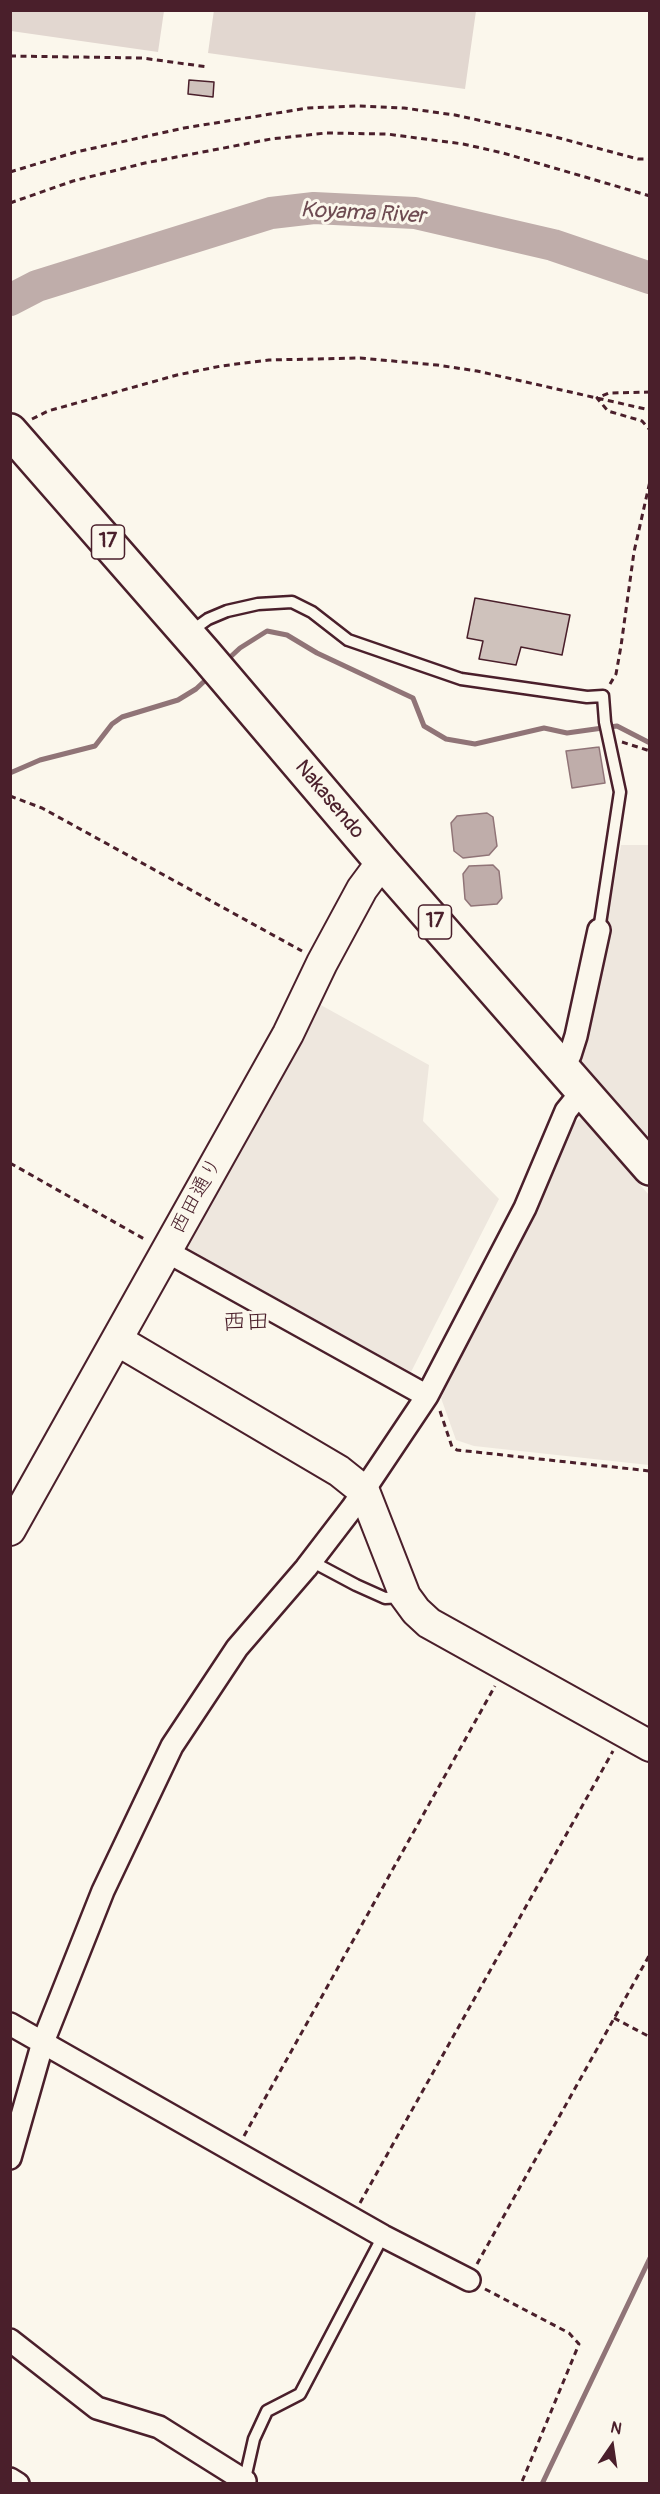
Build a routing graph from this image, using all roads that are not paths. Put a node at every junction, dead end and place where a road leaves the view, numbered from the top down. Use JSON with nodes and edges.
{"nodes":[{"id":1,"x":19,"y":426,"type":"edge"},
{"id":2,"x":205,"y":655,"type":"junction"},
{"id":3,"x":382,"y":862,"type":"junction"},
{"id":4,"x":599,"y":930,"type":"joint"},
{"id":5,"x":573,"y":1079,"type":"junction"},
{"id":6,"x":650,"y":1168,"type":"edge"},
{"id":7,"x":166,"y":1251,"type":"junction"},
{"id":8,"x":117,"y":1340,"type":"junction"},
{"id":9,"x":428,"y":1396,"type":"junction"},
{"id":10,"x":364,"y":1491,"type":"junction"},
{"id":11,"x":10,"y":1530,"type":"edge"},
{"id":12,"x":312,"y":1561,"type":"junction"},
{"id":13,"x":405,"y":1596,"type":"junction"},
{"id":14,"x":650,"y":1746,"type":"edge"},
{"id":15,"x":10,"y":2024,"type":"edge"},
{"id":16,"x":43,"y":2042,"type":"junction"},
{"id":17,"x":10,"y":2158,"type":"edge"},
{"id":18,"x":383,"y":2236,"type":"junction"},
{"id":19,"x":469,"y":2280,"type":"road end"},
{"id":20,"x":10,"y":2340,"type":"edge"},
{"id":21,"x":10,"y":2479,"type":"edge"},
{"id":22,"x":245,"y":2482,"type":"edge"},
{"id":23,"x":18,"y":2484,"type":"edge"}],
"edges":[{"from":1,"to":2,"type":"highway","name":"Nakasendo","number":"17"},
{"from":2,"to":3,"type":"highway","name":"Nakasendo","number":"17"},
{"from":2,"to":4,"type":"lane"},
{"from":3,"to":5,"type":"highway","name":"Nakasendo","number":"17"},
{"from":3,"to":7,"type":"street","name":"西田通り"},
{"from":4,"to":5,"type":"street"},
{"from":5,"to":6,"type":"highway","name":"Nakasendo","number":"17"},
{"from":5,"to":9,"type":"street"},
{"from":7,"to":8,"type":"street","name":"西田通り"},
{"from":7,"to":9,"type":"street"},
{"from":8,"to":10,"type":"street"},
{"from":8,"to":11,"type":"street","name":"西田通り"},
{"from":9,"to":10,"type":"street"},
{"from":10,"to":12,"type":"street"},
{"from":10,"to":13,"type":"street"},
{"from":12,"to":13,"type":"lane"},
{"from":12,"to":16,"type":"street"},
{"from":13,"to":14,"type":"street"},
{"from":15,"to":16,"type":"street"},
{"from":16,"to":17,"type":"street"},
{"from":16,"to":18,"type":"street"},
{"from":18,"to":19,"type":"street"},
{"from":18,"to":22,"type":"lane"},
{"from":20,"to":22,"type":"street"},
{"from":21,"to":23,"type":"street"}]}
